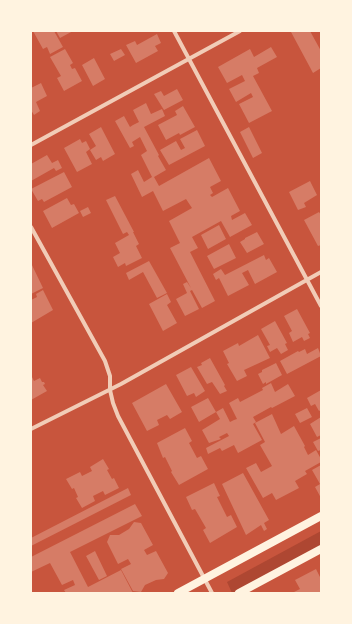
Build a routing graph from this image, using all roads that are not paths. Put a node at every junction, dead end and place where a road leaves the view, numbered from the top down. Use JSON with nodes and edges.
{"nodes":[{"id":1,"x":174,"y":31,"type":"edge"},
{"id":2,"x":240,"y":31,"type":"edge"},
{"id":3,"x":189,"y":59,"type":"junction"},
{"id":4,"x":31,"y":145,"type":"edge"},
{"id":5,"x":31,"y":227,"type":"edge"},
{"id":6,"x":321,"y":272,"type":"edge"},
{"id":7,"x":307,"y":280,"type":"junction"},
{"id":8,"x":321,"y":306,"type":"edge"},
{"id":9,"x":110,"y":390,"type":"junction"},
{"id":10,"x":31,"y":430,"type":"edge"},
{"id":11,"x":321,"y":516,"type":"edge"},
{"id":12,"x":321,"y":549,"type":"edge"},
{"id":13,"x":205,"y":579,"type":"junction"},
{"id":14,"x":178,"y":593,"type":"edge"},
{"id":15,"x":212,"y":593,"type":"edge"},
{"id":16,"x":239,"y":593,"type":"edge"}],
"edges":[{"from":1,"to":3,"type":"street"},
{"from":2,"to":3,"type":"street"},
{"from":3,"to":4,"type":"street"},
{"from":3,"to":7,"type":"street"},
{"from":5,"to":9,"type":"street"},
{"from":6,"to":7,"type":"street"},
{"from":7,"to":8,"type":"street"},
{"from":7,"to":9,"type":"street"},
{"from":9,"to":10,"type":"street"},
{"from":9,"to":13,"type":"street"},
{"from":11,"to":13,"type":"main road"},
{"from":12,"to":16,"type":"main road"},
{"from":13,"to":14,"type":"main road"},
{"from":13,"to":15,"type":"street"}]}
